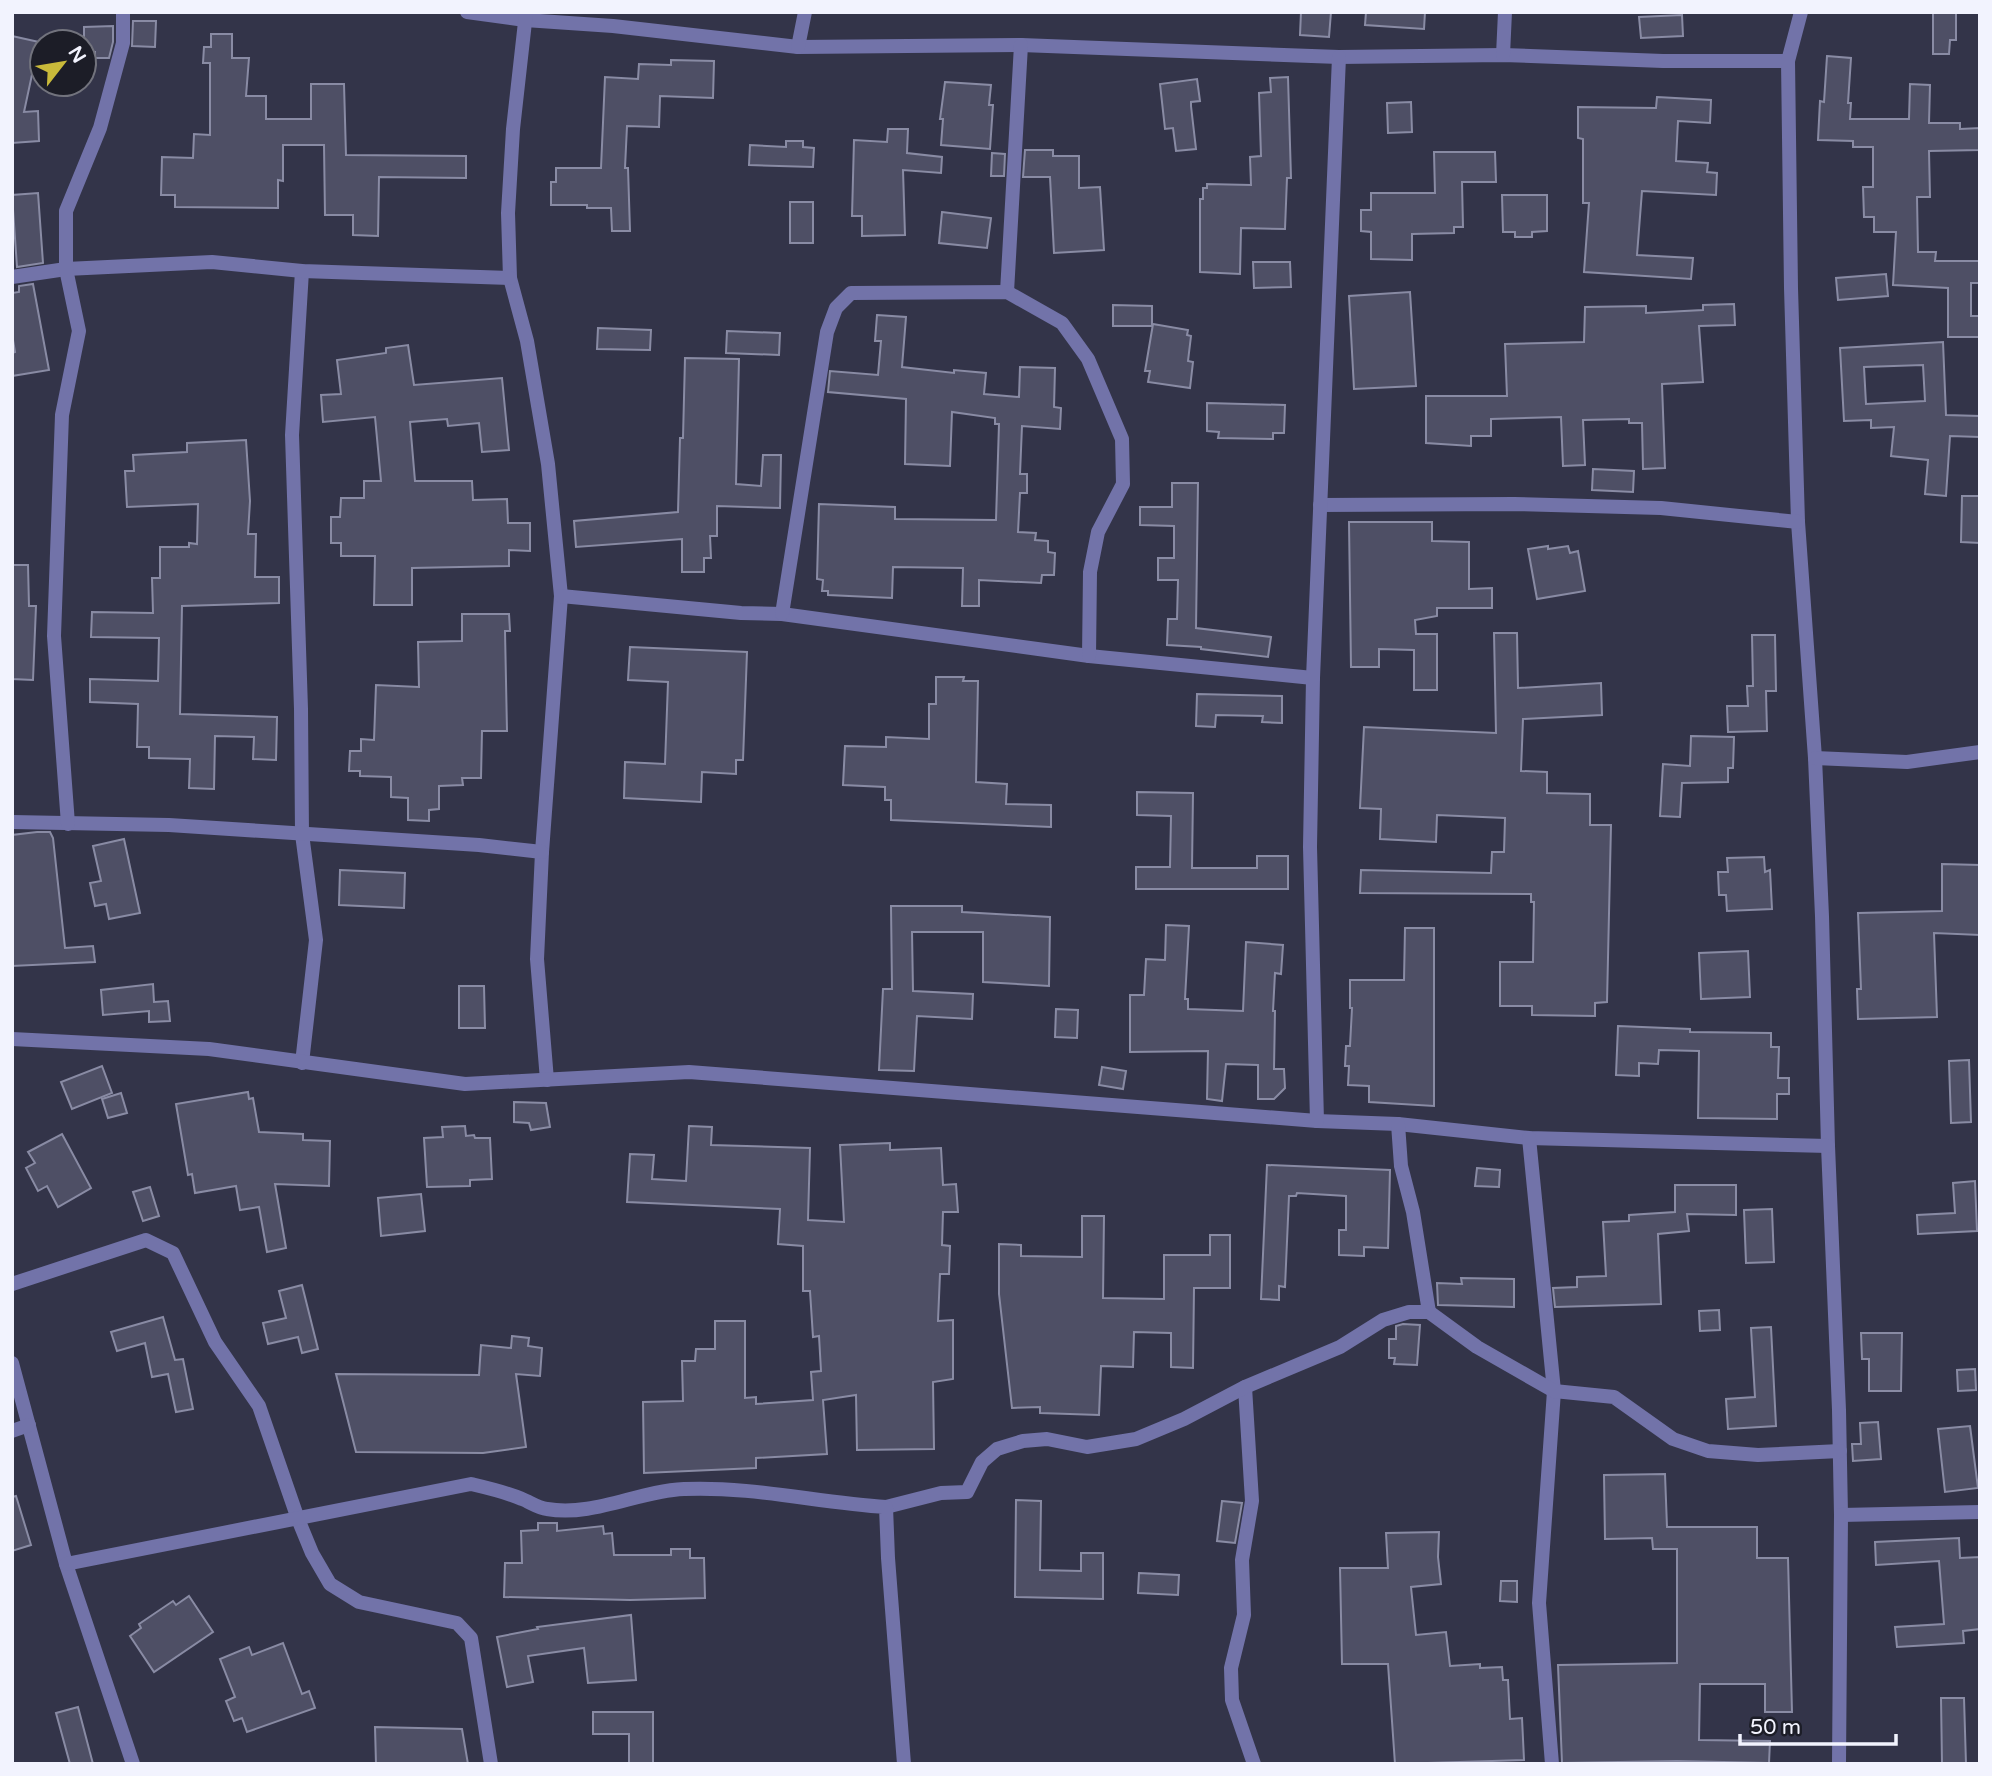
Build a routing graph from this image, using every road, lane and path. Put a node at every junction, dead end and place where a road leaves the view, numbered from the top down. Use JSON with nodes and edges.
{"nodes":[{"id":1,"x":123,"y":12,"type":"edge"},
{"id":2,"x":467,"y":12,"type":"edge"},
{"id":3,"x":805,"y":12,"type":"edge"},
{"id":4,"x":1505,"y":12,"type":"edge"},
{"id":5,"x":1801,"y":12,"type":"edge"},
{"id":6,"x":525,"y":16,"type":"edge"},
{"id":7,"x":1021,"y":45,"type":"junction"},
{"id":8,"x":798,"y":47,"type":"junction"},
{"id":9,"x":1503,"y":55,"type":"junction"},
{"id":10,"x":1339,"y":57,"type":"junction"},
{"id":11,"x":1788,"y":61,"type":"junction"},
{"id":12,"x":66,"y":269,"type":"junction"},
{"id":13,"x":302,"y":271,"type":"junction"},
{"id":14,"x":12,"y":276,"type":"edge"},
{"id":15,"x":509,"y":278,"type":"junction"},
{"id":16,"x":1007,"y":292,"type":"junction"},
{"id":17,"x":1320,"y":505,"type":"junction"},
{"id":18,"x":1798,"y":522,"type":"junction"},
{"id":19,"x":561,"y":596,"type":"junction"},
{"id":20,"x":782,"y":614,"type":"junction"},
{"id":21,"x":1089,"y":656,"type":"junction"},
{"id":22,"x":1313,"y":677,"type":"junction"},
{"id":23,"x":1980,"y":752,"type":"edge"},
{"id":24,"x":1815,"y":758,"type":"junction"},
{"id":25,"x":12,"y":822,"type":"edge"},
{"id":26,"x":68,"y":824,"type":"junction"},
{"id":27,"x":302,"y":834,"type":"junction"},
{"id":28,"x":542,"y":852,"type":"junction"},
{"id":29,"x":12,"y":1039,"type":"edge"},
{"id":30,"x":302,"y":1063,"type":"junction"},
{"id":31,"x":547,"y":1080,"type":"junction"},
{"id":32,"x":1317,"y":1121,"type":"junction"},
{"id":33,"x":1398,"y":1124,"type":"junction"},
{"id":34,"x":1529,"y":1138,"type":"junction"},
{"id":35,"x":1828,"y":1146,"type":"junction"},
{"id":36,"x":12,"y":1284,"type":"edge"},
{"id":37,"x":1429,"y":1312,"type":"junction"},
{"id":38,"x":12,"y":1363,"type":"edge"},
{"id":39,"x":1245,"y":1387,"type":"junction"},
{"id":40,"x":1554,"y":1391,"type":"junction"},
{"id":41,"x":29,"y":1426,"type":"junction"},
{"id":42,"x":12,"y":1431,"type":"edge"},
{"id":43,"x":1840,"y":1451,"type":"junction"},
{"id":44,"x":886,"y":1507,"type":"junction"},
{"id":45,"x":1980,"y":1512,"type":"edge"},
{"id":46,"x":1842,"y":1515,"type":"junction"},
{"id":47,"x":298,"y":1518,"type":"junction"},
{"id":48,"x":66,"y":1564,"type":"junction"},
{"id":49,"x":134,"y":1764,"type":"edge"},
{"id":50,"x":491,"y":1764,"type":"edge"},
{"id":51,"x":904,"y":1764,"type":"edge"},
{"id":52,"x":1254,"y":1764,"type":"edge"},
{"id":53,"x":1552,"y":1764,"type":"edge"},
{"id":54,"x":1839,"y":1764,"type":"edge"}],
"edges":[{"from":1,"to":12,"type":"street"},
{"from":2,"to":6,"type":"street"},
{"from":3,"to":8,"type":"street"},
{"from":4,"to":9,"type":"street"},
{"from":5,"to":11,"type":"street"},
{"from":6,"to":8,"type":"street"},
{"from":6,"to":15,"type":"street"},
{"from":7,"to":8,"type":"street"},
{"from":7,"to":10,"type":"street"},
{"from":7,"to":16,"type":"street"},
{"from":9,"to":10,"type":"street"},
{"from":9,"to":11,"type":"street"},
{"from":10,"to":17,"type":"street"},
{"from":11,"to":18,"type":"street"},
{"from":12,"to":13,"type":"street"},
{"from":12,"to":14,"type":"street"},
{"from":12,"to":26,"type":"street"},
{"from":13,"to":15,"type":"street"},
{"from":13,"to":27,"type":"street"},
{"from":15,"to":19,"type":"street"},
{"from":16,"to":20,"type":"street"},
{"from":16,"to":21,"type":"street"},
{"from":17,"to":18,"type":"street"},
{"from":17,"to":22,"type":"street"},
{"from":18,"to":24,"type":"street"},
{"from":19,"to":20,"type":"street"},
{"from":19,"to":28,"type":"street"},
{"from":20,"to":21,"type":"street"},
{"from":21,"to":22,"type":"street"},
{"from":22,"to":32,"type":"street"},
{"from":23,"to":24,"type":"street"},
{"from":24,"to":35,"type":"street"},
{"from":25,"to":26,"type":"street"},
{"from":26,"to":27,"type":"street"},
{"from":27,"to":28,"type":"street"},
{"from":27,"to":30,"type":"street"},
{"from":28,"to":31,"type":"street"},
{"from":29,"to":30,"type":"street"},
{"from":30,"to":31,"type":"street"},
{"from":31,"to":32,"type":"street"},
{"from":32,"to":33,"type":"street"},
{"from":33,"to":34,"type":"street"},
{"from":33,"to":37,"type":"street"},
{"from":34,"to":35,"type":"street"},
{"from":34,"to":40,"type":"street"},
{"from":35,"to":43,"type":"street"},
{"from":36,"to":47,"type":"street"},
{"from":37,"to":39,"type":"street"},
{"from":37,"to":40,"type":"street"},
{"from":38,"to":41,"type":"street"},
{"from":39,"to":44,"type":"street"},
{"from":39,"to":52,"type":"street"},
{"from":40,"to":43,"type":"street"},
{"from":40,"to":53,"type":"street"},
{"from":41,"to":42,"type":"street"},
{"from":41,"to":48,"type":"street"},
{"from":43,"to":46,"type":"street"},
{"from":44,"to":47,"type":"street"},
{"from":44,"to":51,"type":"street"},
{"from":45,"to":46,"type":"street"},
{"from":46,"to":54,"type":"street"},
{"from":47,"to":48,"type":"street"},
{"from":47,"to":50,"type":"street"},
{"from":48,"to":49,"type":"street"}]}
